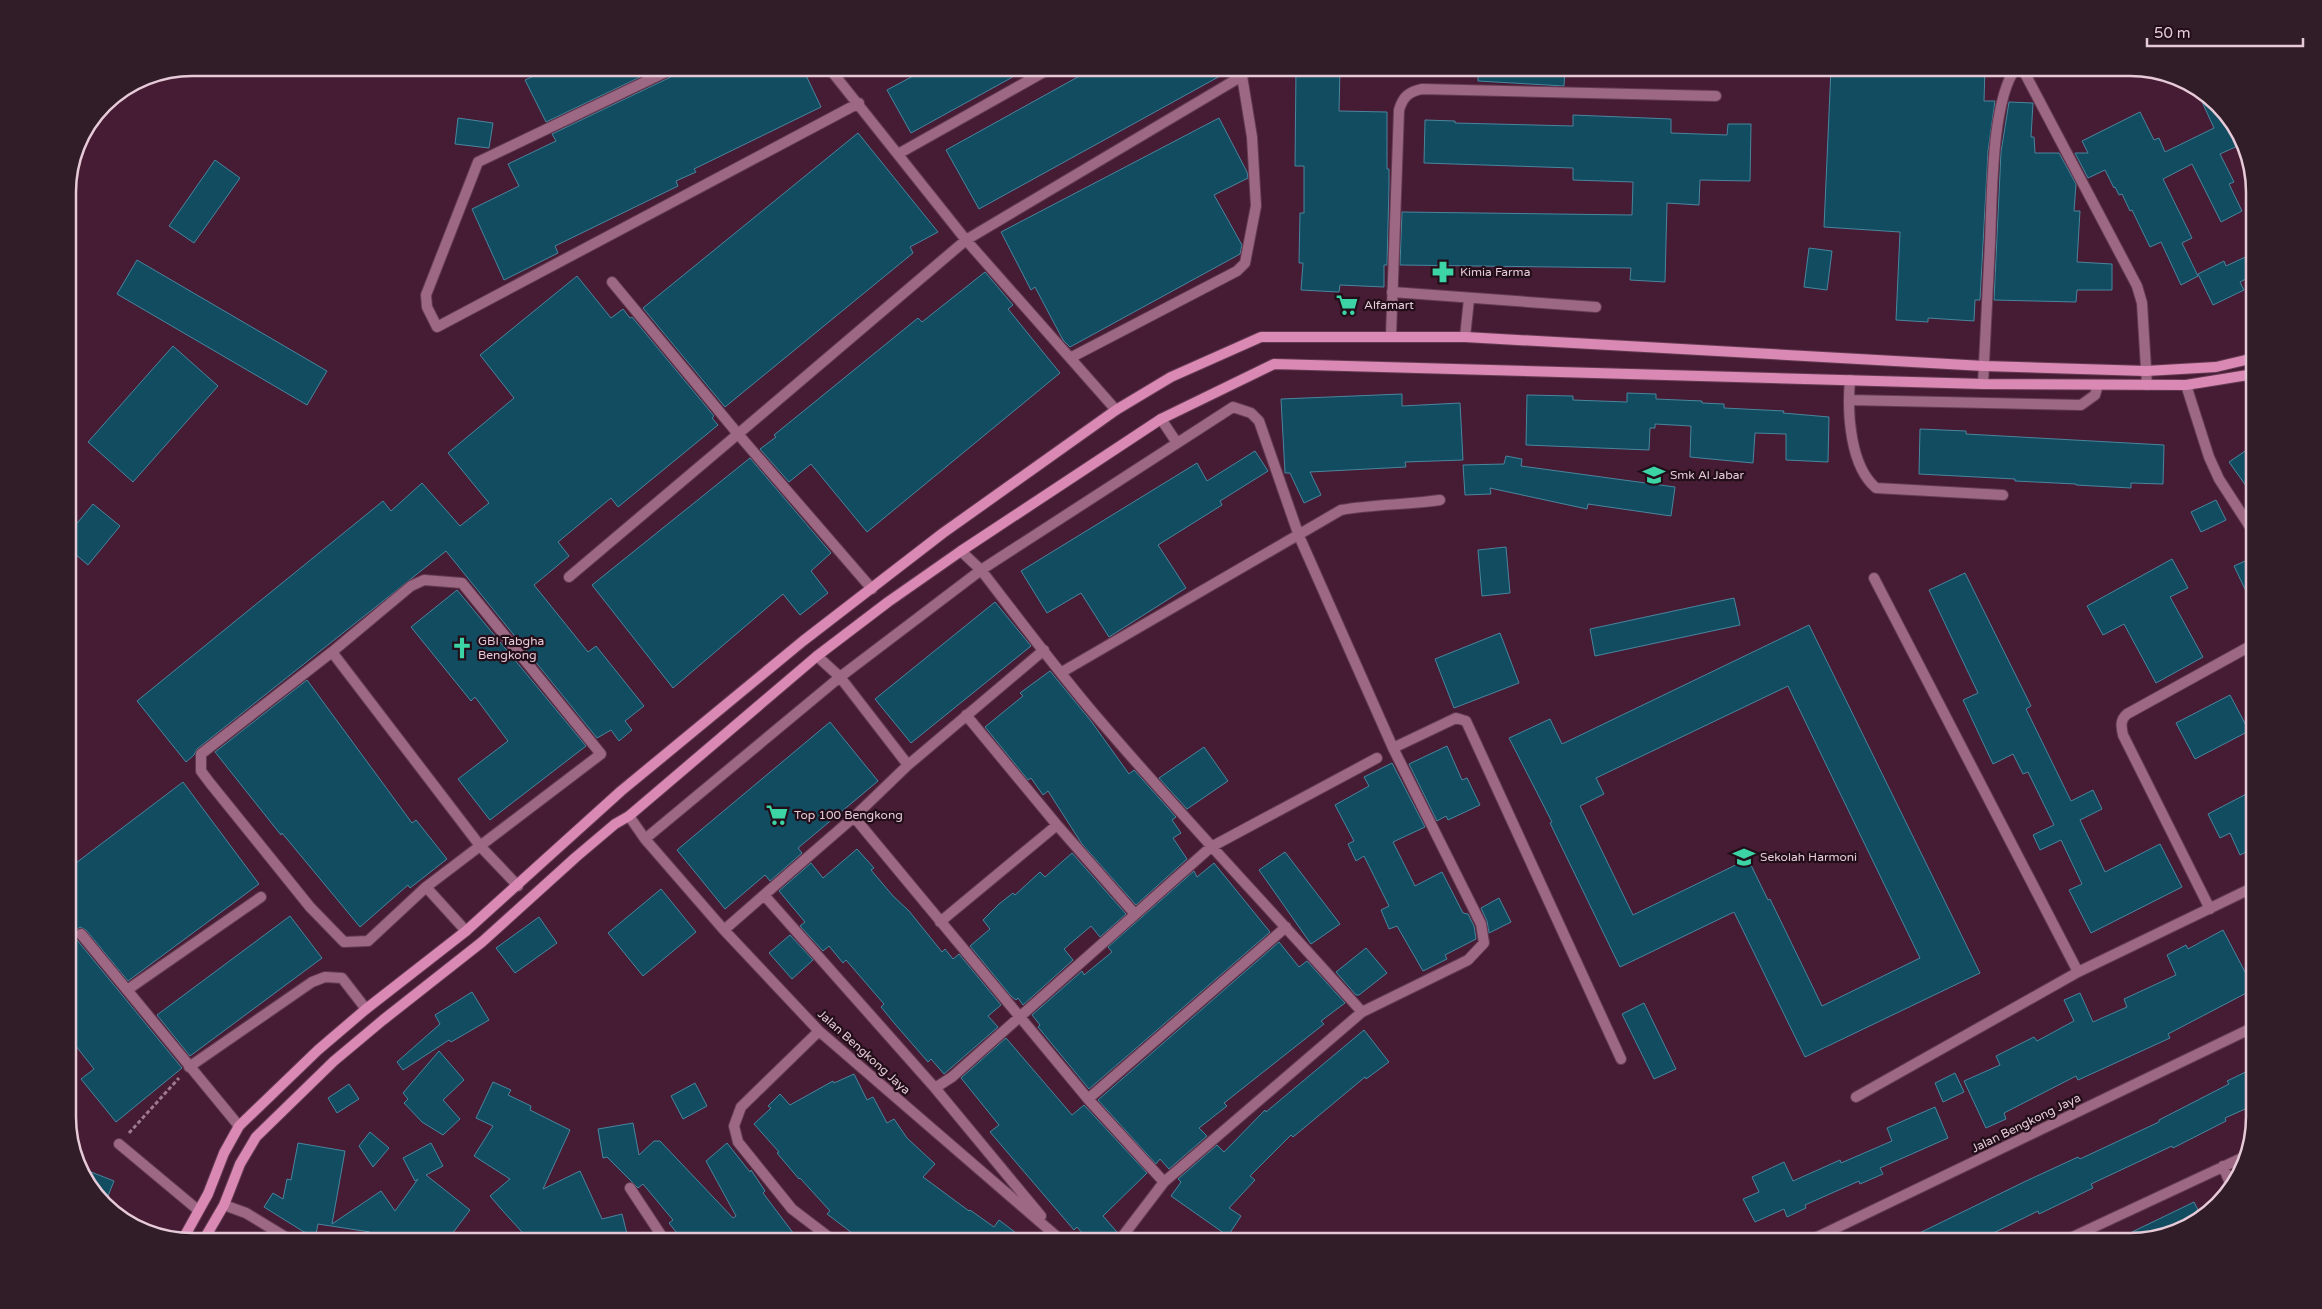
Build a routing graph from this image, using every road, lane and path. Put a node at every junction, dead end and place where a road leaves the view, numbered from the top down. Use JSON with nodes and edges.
{"nodes":[{"id":1,"x":657,"y":76,"type":"edge"},
{"id":2,"x":836,"y":76,"type":"edge"},
{"id":3,"x":1037,"y":76,"type":"edge"},
{"id":4,"x":1233,"y":76,"type":"edge"},
{"id":5,"x":1241,"y":76,"type":"edge"},
{"id":6,"x":2011,"y":76,"type":"edge"},
{"id":7,"x":2026,"y":76,"type":"edge"},
{"id":8,"x":1716,"y":96,"type":"dead end"},
{"id":9,"x":859,"y":103,"type":"junction"},
{"id":10,"x":898,"y":154,"type":"junction"},
{"id":11,"x":966,"y":240,"type":"junction"},
{"id":12,"x":612,"y":282,"type":"dead end"},
{"id":13,"x":1392,"y":292,"type":"junction"},
{"id":14,"x":1469,"y":299,"type":"junction"},
{"id":15,"x":1596,"y":307,"type":"dead end"},
{"id":16,"x":1391,"y":336,"type":"junction"},
{"id":17,"x":1465,"y":337,"type":"junction"},
{"id":18,"x":1070,"y":358,"type":"junction"},
{"id":19,"x":2246,"y":360,"type":"edge"},
{"id":20,"x":1984,"y":366,"type":"junction"},
{"id":21,"x":2146,"y":371,"type":"junction"},
{"id":22,"x":2246,"y":375,"type":"edge"},
{"id":23,"x":1850,"y":380,"type":"junction"},
{"id":24,"x":1983,"y":384,"type":"junction"},
{"id":25,"x":2098,"y":385,"type":"junction"},
{"id":26,"x":2147,"y":385,"type":"junction"},
{"id":27,"x":2186,"y":385,"type":"junction"},
{"id":28,"x":1849,"y":400,"type":"junction"},
{"id":29,"x":1116,"y":410,"type":"junction"},
{"id":30,"x":1161,"y":419,"type":"junction"},
{"id":31,"x":738,"y":434,"type":"junction"},
{"id":32,"x":1177,"y":443,"type":"junction"},
{"id":33,"x":2003,"y":495,"type":"dead end"},
{"id":34,"x":1440,"y":500,"type":"dead end"},
{"id":35,"x":2246,"y":520,"type":"edge"},
{"id":36,"x":1300,"y":536,"type":"junction"},
{"id":37,"x":961,"y":551,"type":"junction"},
{"id":38,"x":982,"y":570,"type":"junction"},
{"id":39,"x":569,"y":577,"type":"dead end"},
{"id":40,"x":1874,"y":578,"type":"dead end"},
{"id":41,"x":872,"y":588,"type":"junction"},
{"id":42,"x":2246,"y":648,"type":"edge"},
{"id":43,"x":1044,"y":650,"type":"junction"},
{"id":44,"x":332,"y":652,"type":"junction"},
{"id":45,"x":817,"y":656,"type":"junction"},
{"id":46,"x":1062,"y":672,"type":"junction"},
{"id":47,"x":840,"y":677,"type":"junction"},
{"id":48,"x":966,"y":715,"type":"junction"},
{"id":49,"x":1393,"y":748,"type":"junction"},
{"id":50,"x":1377,"y":758,"type":"dead end"},
{"id":51,"x":908,"y":765,"type":"junction"},
{"id":52,"x":630,"y":816,"type":"junction"},
{"id":53,"x":854,"y":817,"type":"junction"},
{"id":54,"x":1057,"y":825,"type":"junction"},
{"id":55,"x":645,"y":839,"type":"junction"},
{"id":56,"x":481,"y":847,"type":"junction"},
{"id":57,"x":1211,"y":847,"type":"junction"},
{"id":58,"x":518,"y":886,"type":"junction"},
{"id":59,"x":426,"y":887,"type":"junction"},
{"id":60,"x":2246,"y":891,"type":"edge"},
{"id":61,"x":764,"y":895,"type":"junction"},
{"id":62,"x":261,"y":897,"type":"dead end"},
{"id":63,"x":2210,"y":909,"type":"junction"},
{"id":64,"x":1135,"y":914,"type":"junction"},
{"id":65,"x":940,"y":922,"type":"junction"},
{"id":66,"x":1286,"y":927,"type":"junction"},
{"id":67,"x":724,"y":930,"type":"junction"},
{"id":68,"x":466,"y":931,"type":"junction"},
{"id":69,"x":81,"y":934,"type":"dead end"},
{"id":70,"x":2078,"y":972,"type":"junction"},
{"id":71,"x":127,"y":990,"type":"junction"},
{"id":72,"x":366,"y":1009,"type":"junction"},
{"id":73,"x":1362,"y":1012,"type":"junction"},
{"id":74,"x":357,"y":1017,"type":"junction"},
{"id":75,"x":1020,"y":1017,"type":"junction"},
{"id":76,"x":819,"y":1031,"type":"junction"},
{"id":77,"x":2246,"y":1031,"type":"edge"},
{"id":78,"x":368,"y":1032,"type":"junction"},
{"id":79,"x":1621,"y":1059,"type":"dead end"},
{"id":80,"x":189,"y":1067,"type":"junction"},
{"id":81,"x":935,"y":1088,"type":"junction"},
{"id":82,"x":1856,"y":1097,"type":"dead end"},
{"id":83,"x":1088,"y":1099,"type":"junction"},
{"id":84,"x":239,"y":1126,"type":"junction"},
{"id":85,"x":119,"y":1144,"type":"joint"},
{"id":86,"x":2237,"y":1160,"type":"edge"},
{"id":87,"x":2223,"y":1166,"type":"junction"},
{"id":88,"x":2228,"y":1178,"type":"edge"},
{"id":89,"x":1164,"y":1182,"type":"junction"},
{"id":90,"x":630,"y":1188,"type":"dead end"},
{"id":91,"x":224,"y":1205,"type":"junction"},
{"id":92,"x":198,"y":1210,"type":"junction"},
{"id":93,"x":186,"y":1233,"type":"edge"},
{"id":94,"x":208,"y":1233,"type":"edge"},
{"id":95,"x":278,"y":1233,"type":"edge"},
{"id":96,"x":659,"y":1233,"type":"edge"},
{"id":97,"x":823,"y":1233,"type":"edge"},
{"id":98,"x":1053,"y":1233,"type":"edge"},
{"id":99,"x":1055,"y":1233,"type":"edge"},
{"id":100,"x":1126,"y":1233,"type":"edge"},
{"id":101,"x":1828,"y":1233,"type":"edge"},
{"id":102,"x":2083,"y":1233,"type":"edge"}],
"edges":[{"from":1,"to":9,"type":"street"},
{"from":2,"to":9,"type":"street"},
{"from":3,"to":10,"type":"street"},
{"from":4,"to":11,"type":"street"},
{"from":5,"to":18,"type":"street"},
{"from":6,"to":20,"type":"street"},
{"from":7,"to":21,"type":"street"},
{"from":8,"to":13,"type":"street"},
{"from":9,"to":10,"type":"street"},
{"from":10,"to":11,"type":"street"},
{"from":11,"to":18,"type":"street"},
{"from":11,"to":31,"type":"street"},
{"from":12,"to":31,"type":"street"},
{"from":13,"to":14,"type":"street"},
{"from":13,"to":16,"type":"street"},
{"from":14,"to":15,"type":"street"},
{"from":14,"to":17,"type":"street"},
{"from":16,"to":17,"type":"main road"},
{"from":16,"to":29,"type":"main road"},
{"from":17,"to":20,"type":"main road"},
{"from":18,"to":29,"type":"street"},
{"from":19,"to":21,"type":"main road"},
{"from":20,"to":21,"type":"main road"},
{"from":20,"to":24,"type":"street"},
{"from":21,"to":26,"type":"street"},
{"from":22,"to":27,"type":"main road"},
{"from":23,"to":24,"type":"main road"},
{"from":23,"to":28,"type":"street"},
{"from":23,"to":30,"type":"main road"},
{"from":24,"to":25,"type":"main road"},
{"from":25,"to":26,"type":"main road"},
{"from":25,"to":28,"type":"street"},
{"from":26,"to":27,"type":"main road"},
{"from":27,"to":35,"type":"street"},
{"from":28,"to":33,"type":"street"},
{"from":29,"to":41,"type":"main road"},
{"from":30,"to":32,"type":"street"},
{"from":30,"to":37,"type":"main road"},
{"from":31,"to":39,"type":"street"},
{"from":31,"to":41,"type":"street"},
{"from":32,"to":36,"type":"street"},
{"from":32,"to":38,"type":"street"},
{"from":34,"to":36,"type":"street"},
{"from":36,"to":46,"type":"street"},
{"from":36,"to":49,"type":"street"},
{"from":37,"to":38,"type":"street"},
{"from":37,"to":45,"type":"main road"},
{"from":38,"to":43,"type":"street"},
{"from":38,"to":47,"type":"street"},
{"from":40,"to":70,"type":"street"},
{"from":41,"to":58,"type":"main road"},
{"from":42,"to":63,"type":"street"},
{"from":43,"to":46,"type":"street"},
{"from":43,"to":48,"type":"street"},
{"from":44,"to":56,"type":"street"},
{"from":44,"to":56,"type":"street"},
{"from":44,"to":59,"type":"street"},
{"from":45,"to":47,"type":"street"},
{"from":45,"to":52,"type":"main road"},
{"from":46,"to":57,"type":"street"},
{"from":47,"to":51,"type":"street"},
{"from":47,"to":55,"type":"street"},
{"from":48,"to":51,"type":"street"},
{"from":48,"to":54,"type":"street"},
{"from":49,"to":73,"type":"street"},
{"from":49,"to":79,"type":"street"},
{"from":50,"to":57,"type":"street"},
{"from":51,"to":53,"type":"street"},
{"from":52,"to":55,"type":"street","name":"Jalan Bengkong Jaya"},
{"from":52,"to":78,"type":"main road"},
{"from":53,"to":61,"type":"street"},
{"from":53,"to":65,"type":"street"},
{"from":54,"to":64,"type":"street"},
{"from":54,"to":65,"type":"street"},
{"from":55,"to":67,"type":"street","name":"Jalan Bengkong Jaya"},
{"from":56,"to":58,"type":"street"},
{"from":56,"to":59,"type":"street"},
{"from":57,"to":64,"type":"street"},
{"from":57,"to":66,"type":"street"},
{"from":58,"to":68,"type":"main road"},
{"from":59,"to":68,"type":"street"},
{"from":60,"to":63,"type":"street"},
{"from":61,"to":67,"type":"street"},
{"from":61,"to":81,"type":"street"},
{"from":62,"to":71,"type":"street"},
{"from":63,"to":70,"type":"street"},
{"from":64,"to":75,"type":"street"},
{"from":65,"to":75,"type":"street"},
{"from":66,"to":73,"type":"street"},
{"from":66,"to":83,"type":"street"},
{"from":67,"to":76,"type":"street","name":"Jalan Bengkong Jaya"},
{"from":68,"to":72,"type":"main road"},
{"from":69,"to":71,"type":"street"},
{"from":70,"to":82,"type":"street"},
{"from":71,"to":80,"type":"street"},
{"from":72,"to":74,"type":"main road"},
{"from":72,"to":80,"type":"street"},
{"from":73,"to":89,"type":"street"},
{"from":74,"to":78,"type":"main road"},
{"from":74,"to":84,"type":"main road"},
{"from":75,"to":81,"type":"street"},
{"from":75,"to":83,"type":"street"},
{"from":76,"to":97,"type":"street"},
{"from":76,"to":98,"type":"street","name":"Jalan Bengkong Jaya"},
{"from":77,"to":101,"type":"street","name":"Jalan Bengkong Jaya"},
{"from":78,"to":91,"type":"main road"},
{"from":80,"to":84,"type":"street"},
{"from":80,"to":85,"type":"path"},
{"from":81,"to":99,"type":"street"},
{"from":83,"to":89,"type":"street"},
{"from":84,"to":92,"type":"main road"},
{"from":85,"to":92,"type":"street"},
{"from":86,"to":87,"type":"street"},
{"from":87,"to":88,"type":"street"},
{"from":87,"to":102,"type":"street"},
{"from":89,"to":100,"type":"street"},
{"from":90,"to":96,"type":"street"},
{"from":91,"to":94,"type":"main road"},
{"from":91,"to":95,"type":"street"},
{"from":92,"to":93,"type":"main road"}]}
